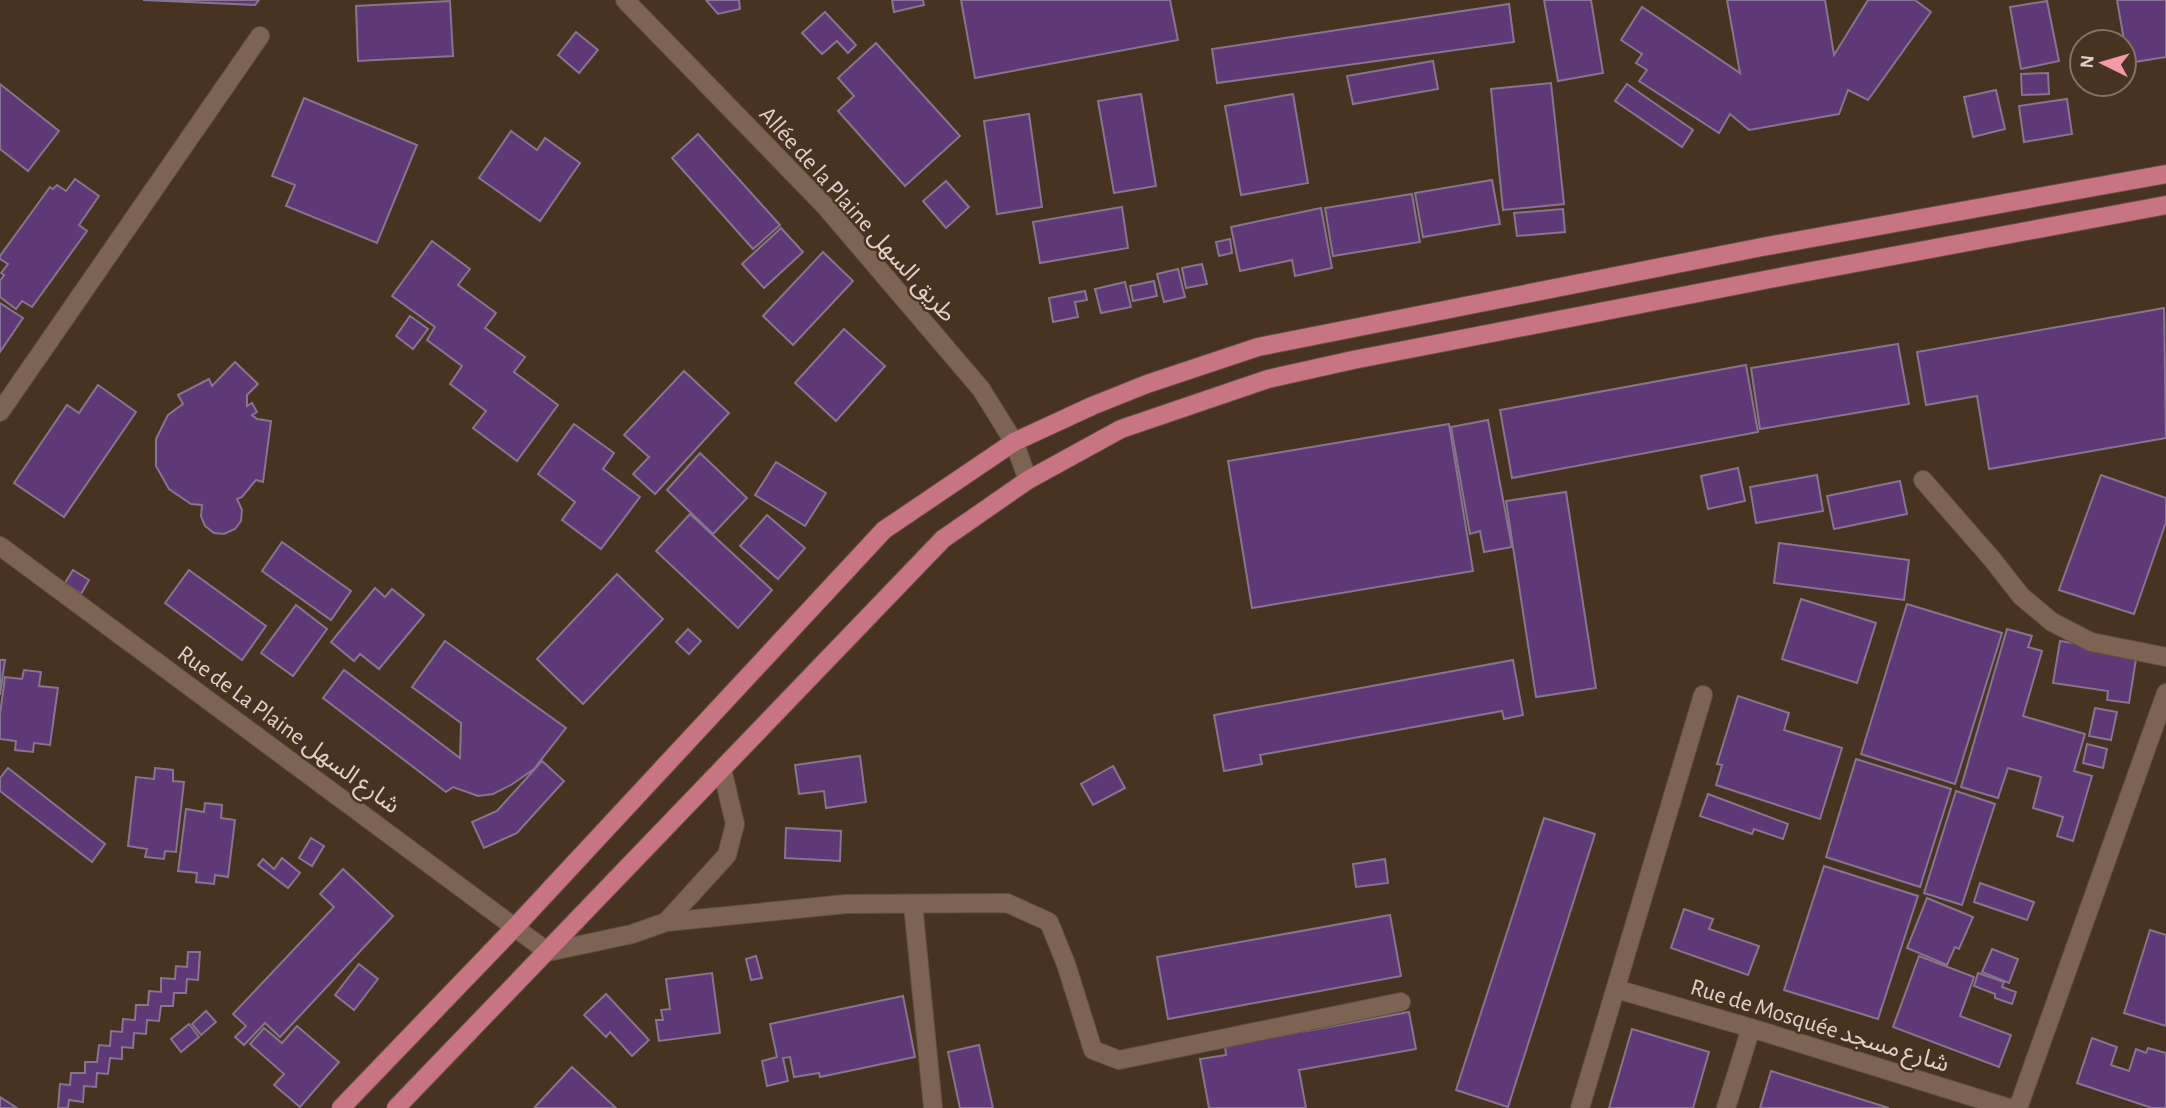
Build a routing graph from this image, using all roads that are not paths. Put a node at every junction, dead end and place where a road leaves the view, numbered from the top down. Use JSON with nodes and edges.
{"nodes":[{"id":1,"x":625,"y":0,"type":"edge"},
{"id":2,"x":260,"y":36,"type":"dead end"},
{"id":3,"x":2166,"y":174,"type":"edge"},
{"id":4,"x":2166,"y":205,"type":"edge"},
{"id":5,"x":0,"y":412,"type":"edge"},
{"id":6,"x":1014,"y":442,"type":"junction"},
{"id":7,"x":1028,"y":480,"type":"junction"},
{"id":8,"x":1923,"y":480,"type":"dead end"},
{"id":9,"x":0,"y":546,"type":"edge"},
{"id":10,"x":2166,"y":657,"type":"edge"},
{"id":11,"x":2166,"y":693,"type":"edge"},
{"id":12,"x":1703,"y":695,"type":"dead end"},
{"id":13,"x":722,"y":769,"type":"junction"},
{"id":14,"x":913,"y":904,"type":"junction"},
{"id":15,"x":667,"y":922,"type":"junction"},
{"id":16,"x":516,"y":926,"type":"junction"},
{"id":17,"x":548,"y":952,"type":"junction"},
{"id":18,"x":1616,"y":989,"type":"junction"},
{"id":19,"x":1402,"y":1002,"type":"dead end"},
{"id":20,"x":1752,"y":1028,"type":"junction"},
{"id":21,"x":341,"y":1108,"type":"edge"},
{"id":22,"x":396,"y":1108,"type":"edge"},
{"id":23,"x":933,"y":1108,"type":"edge"},
{"id":24,"x":1580,"y":1108,"type":"edge"},
{"id":25,"x":1726,"y":1108,"type":"edge"},
{"id":26,"x":2009,"y":1108,"type":"edge"},
{"id":27,"x":2018,"y":1108,"type":"edge"}],
"edges":[{"from":1,"to":6,"type":"street","name":"Allée de la Plaine طريق السهل"},
{"from":2,"to":5,"type":"street"},
{"from":3,"to":6,"type":"main road"},
{"from":4,"to":7,"type":"main road"},
{"from":6,"to":7,"type":"street","name":"Allée de la Plaine طريق السهل"},
{"from":6,"to":16,"type":"main road"},
{"from":7,"to":13,"type":"main road"},
{"from":8,"to":10,"type":"street"},
{"from":9,"to":16,"type":"street","name":"Rue de La Plaine شارع السهل"},
{"from":11,"to":27,"type":"street"},
{"from":12,"to":18,"type":"street"},
{"from":13,"to":15,"type":"street"},
{"from":13,"to":17,"type":"main road"},
{"from":14,"to":15,"type":"street"},
{"from":14,"to":19,"type":"street"},
{"from":14,"to":23,"type":"street"},
{"from":15,"to":17,"type":"street"},
{"from":16,"to":17,"type":"street","name":"Rue de La Plaine شارع السهل"},
{"from":16,"to":21,"type":"main road"},
{"from":17,"to":22,"type":"main road"},
{"from":18,"to":20,"type":"street","name":"Rue de Mosquée شارع مسجد"},
{"from":18,"to":24,"type":"street"},
{"from":20,"to":25,"type":"street"},
{"from":20,"to":26,"type":"street","name":"Rue de Mosquée شارع مسجد"}]}
